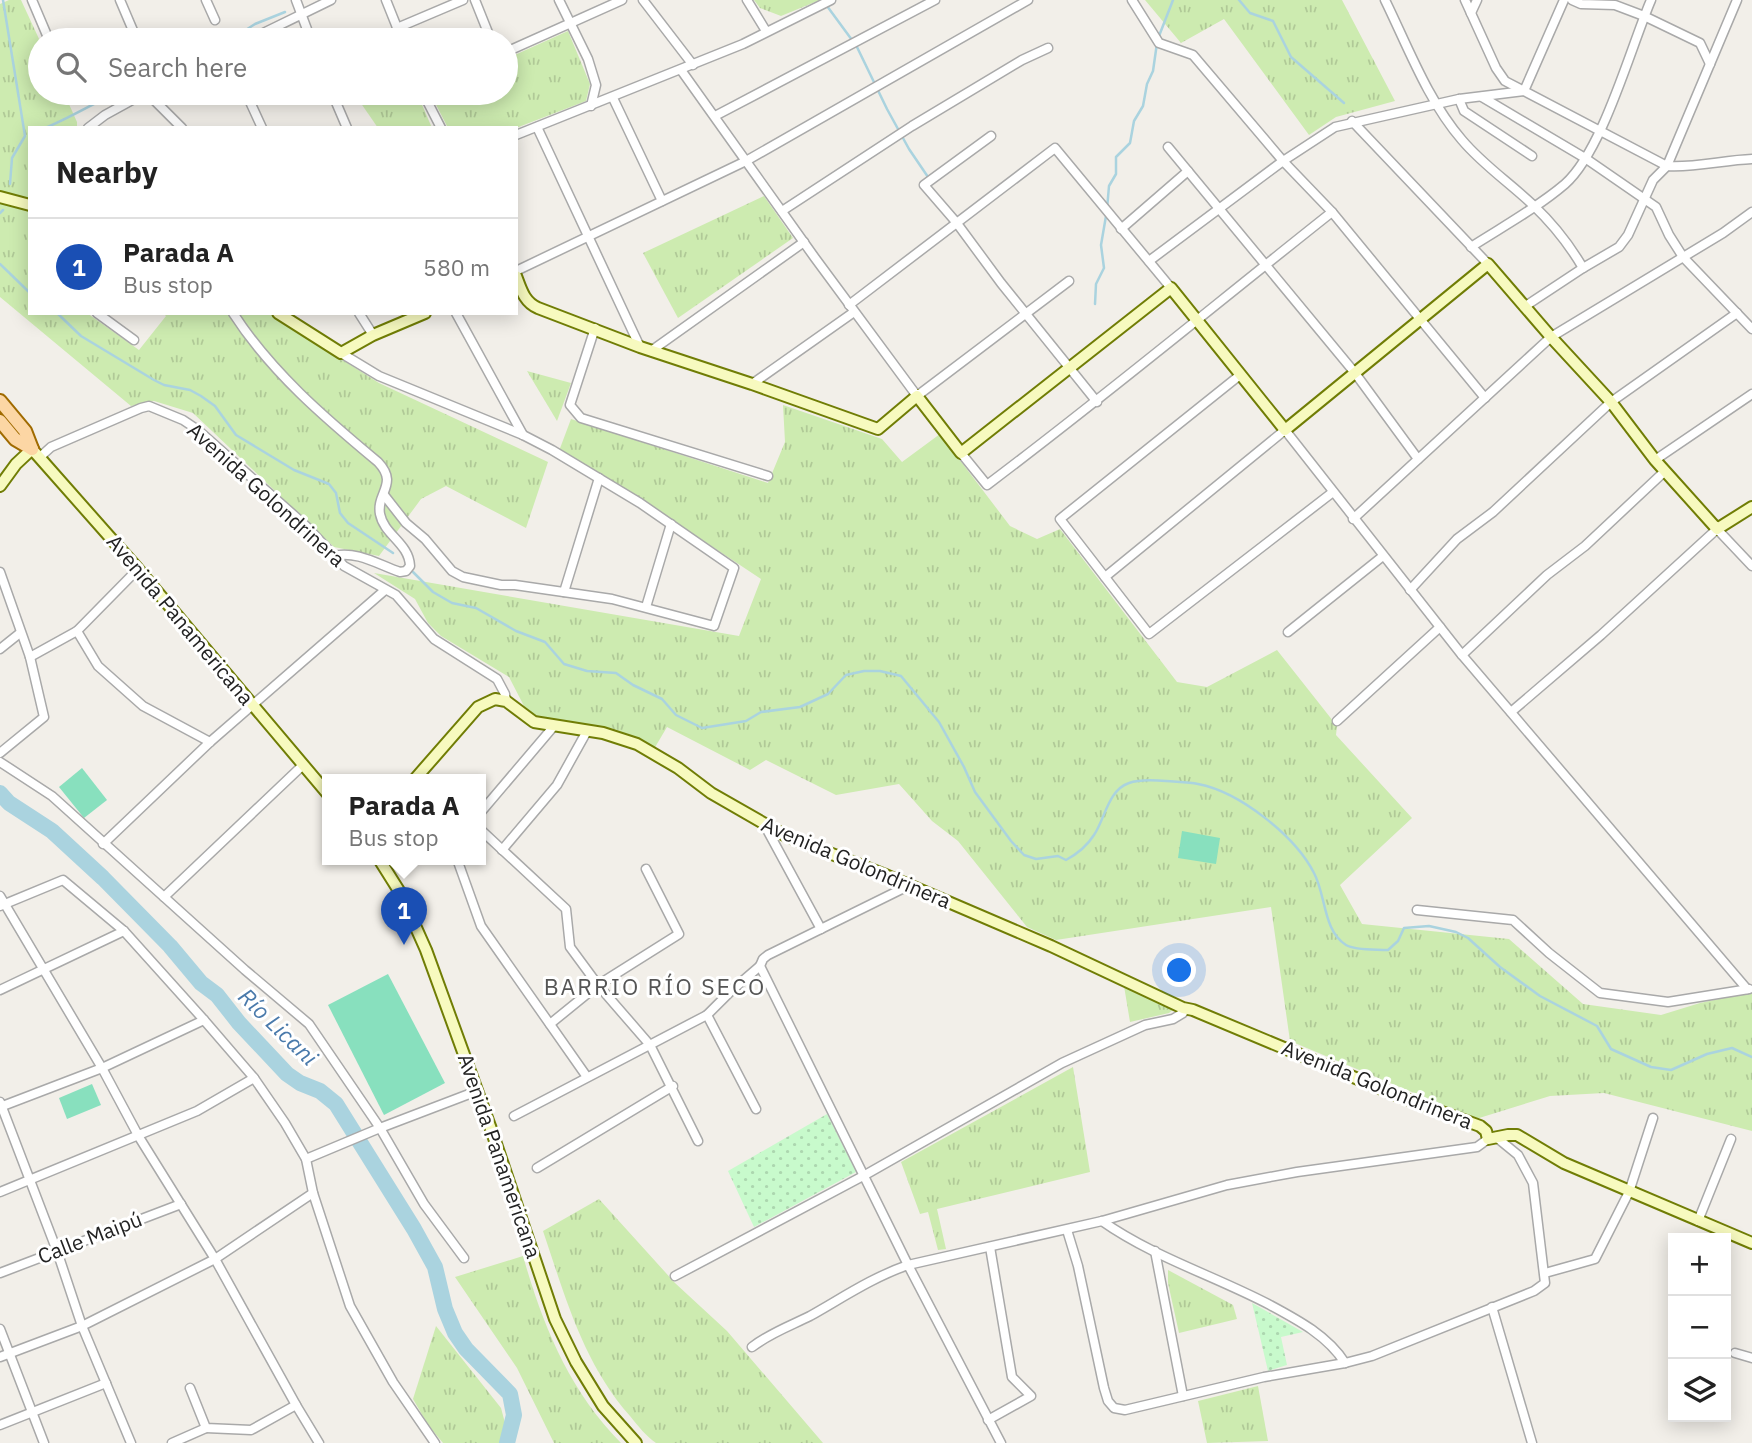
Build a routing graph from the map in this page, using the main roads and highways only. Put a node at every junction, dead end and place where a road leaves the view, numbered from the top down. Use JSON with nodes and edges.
{"nodes":[{"id":1,"x":0,"y":401,"type":"edge"},
{"id":2,"x":0,"y":421,"type":"edge"}],
"edges":[{"from":1,"to":2,"type":"main road","name":"Avenida Panamericana"}]}
